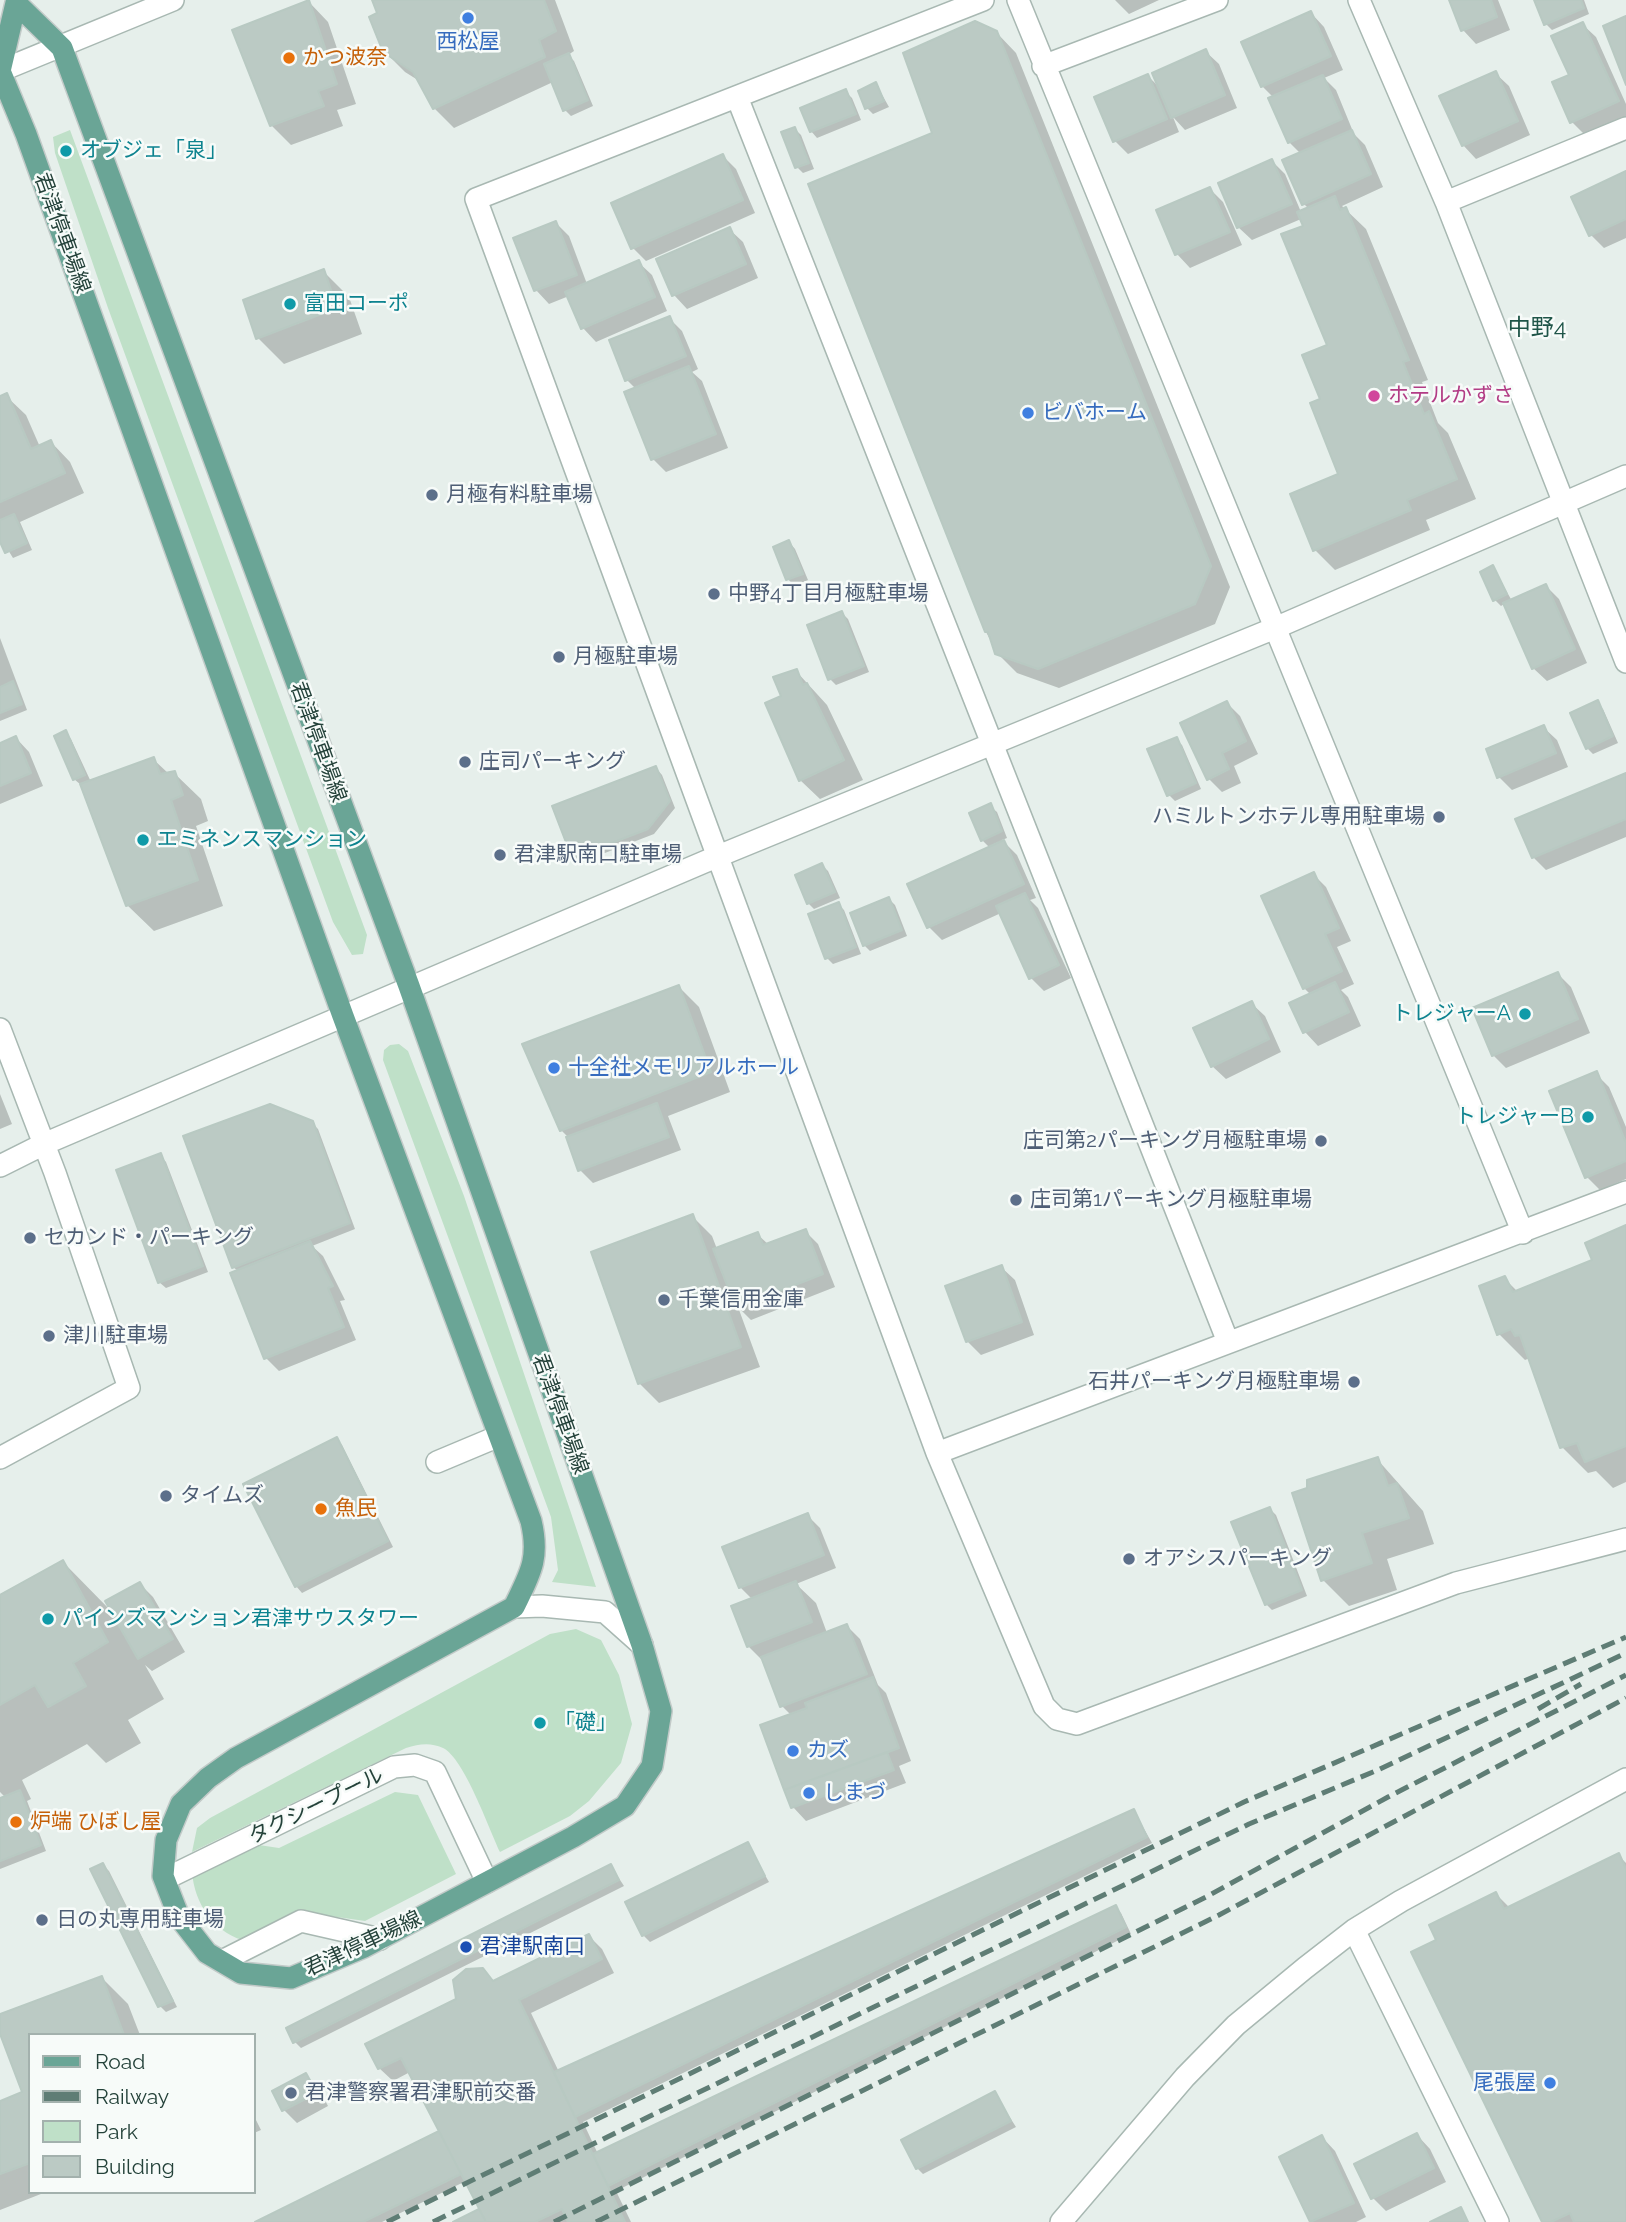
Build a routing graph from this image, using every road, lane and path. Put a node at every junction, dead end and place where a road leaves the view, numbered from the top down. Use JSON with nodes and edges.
{"nodes":[{"id":1,"x":173,"y":0,"type":"edge"},
{"id":2,"x":983,"y":0,"type":"edge"},
{"id":3,"x":1018,"y":0,"type":"edge"},
{"id":4,"x":1217,"y":0,"type":"edge"},
{"id":5,"x":1359,"y":0,"type":"edge"},
{"id":6,"x":14,"y":4,"type":"edge"},
{"id":7,"x":62,"y":48,"type":"junction"},
{"id":8,"x":1043,"y":66,"type":"junction"},
{"id":9,"x":0,"y":71,"type":"edge"},
{"id":10,"x":737,"y":97,"type":"junction"},
{"id":11,"x":1626,"y":128,"type":"edge"},
{"id":12,"x":1446,"y":202,"type":"junction"},
{"id":13,"x":1626,"y":476,"type":"edge"},
{"id":14,"x":1563,"y":502,"type":"junction"},
{"id":15,"x":1275,"y":628,"type":"junction"},
{"id":16,"x":1626,"y":662,"type":"edge"},
{"id":17,"x":992,"y":744,"type":"junction"},
{"id":18,"x":716,"y":857,"type":"junction"},
{"id":19,"x":408,"y":986,"type":"junction"},
{"id":20,"x":343,"y":1016,"type":"junction"},
{"id":21,"x":0,"y":1029,"type":"edge"},
{"id":22,"x":44,"y":1144,"type":"junction"},
{"id":23,"x":0,"y":1166,"type":"edge"},
{"id":24,"x":1626,"y":1192,"type":"edge"},
{"id":25,"x":1523,"y":1233,"type":"junction"},
{"id":26,"x":1228,"y":1342,"type":"junction"},
{"id":27,"x":499,"y":1436,"type":"junction"},
{"id":28,"x":937,"y":1453,"type":"junction"},
{"id":29,"x":0,"y":1458,"type":"edge"},
{"id":30,"x":437,"y":1462,"type":"dead end"},
{"id":31,"x":1626,"y":1539,"type":"edge"},
{"id":32,"x":514,"y":1607,"type":"junction"},
{"id":33,"x":642,"y":1645,"type":"junction"},
{"id":34,"x":1626,"y":1779,"type":"edge"},
{"id":35,"x":165,"y":1880,"type":"junction"},
{"id":36,"x":486,"y":1882,"type":"junction"},
{"id":37,"x":1354,"y":1930,"type":"junction"},
{"id":38,"x":380,"y":1939,"type":"junction"},
{"id":39,"x":222,"y":1961,"type":"junction"},
{"id":40,"x":1061,"y":2222,"type":"edge"},
{"id":41,"x":1498,"y":2222,"type":"edge"}],
"edges":[{"from":1,"to":7,"type":"street"},
{"from":2,"to":10,"type":"street"},
{"from":3,"to":8,"type":"street"},
{"from":4,"to":8,"type":"street"},
{"from":5,"to":12,"type":"street"},
{"from":6,"to":7,"type":"main road","name":"君津停車場線"},
{"from":6,"to":9,"type":"main road","name":"君津停車場線"},
{"from":7,"to":9,"type":"street"},
{"from":7,"to":19,"type":"main road","name":"君津停車場線"},
{"from":8,"to":15,"type":"street"},
{"from":9,"to":20,"type":"main road","name":"君津停車場線"},
{"from":10,"to":17,"type":"street"},
{"from":10,"to":18,"type":"street"},
{"from":11,"to":12,"type":"street"},
{"from":12,"to":14,"type":"street"},
{"from":13,"to":14,"type":"street"},
{"from":14,"to":15,"type":"street"},
{"from":14,"to":16,"type":"street"},
{"from":15,"to":17,"type":"street"},
{"from":15,"to":25,"type":"street"},
{"from":17,"to":18,"type":"street"},
{"from":17,"to":26,"type":"street"},
{"from":18,"to":19,"type":"street"},
{"from":18,"to":28,"type":"street"},
{"from":19,"to":20,"type":"street"},
{"from":19,"to":33,"type":"main road","name":"君津停車場線"},
{"from":20,"to":22,"type":"street"},
{"from":20,"to":27,"type":"main road","name":"君津停車場線"},
{"from":21,"to":22,"type":"street"},
{"from":22,"to":23,"type":"street"},
{"from":22,"to":29,"type":"street"},
{"from":24,"to":25,"type":"street"},
{"from":25,"to":26,"type":"street"},
{"from":26,"to":28,"type":"street"},
{"from":27,"to":30,"type":"street"},
{"from":27,"to":32,"type":"main road","name":"君津停車場線"},
{"from":28,"to":31,"type":"street"},
{"from":32,"to":33,"type":"street"},
{"from":32,"to":35,"type":"main road","name":"君津停車場線"},
{"from":33,"to":36,"type":"main road","name":"君津停車場線"},
{"from":34,"to":37,"type":"street"},
{"from":35,"to":36,"type":"street","name":"タクシープール"},
{"from":35,"to":39,"type":"main road","name":"君津停車場線"},
{"from":36,"to":38,"type":"main road","name":"君津停車場線"},
{"from":37,"to":40,"type":"street"},
{"from":37,"to":41,"type":"street"},
{"from":38,"to":39,"type":"street"},
{"from":38,"to":39,"type":"main road","name":"君津停車場線"}]}
